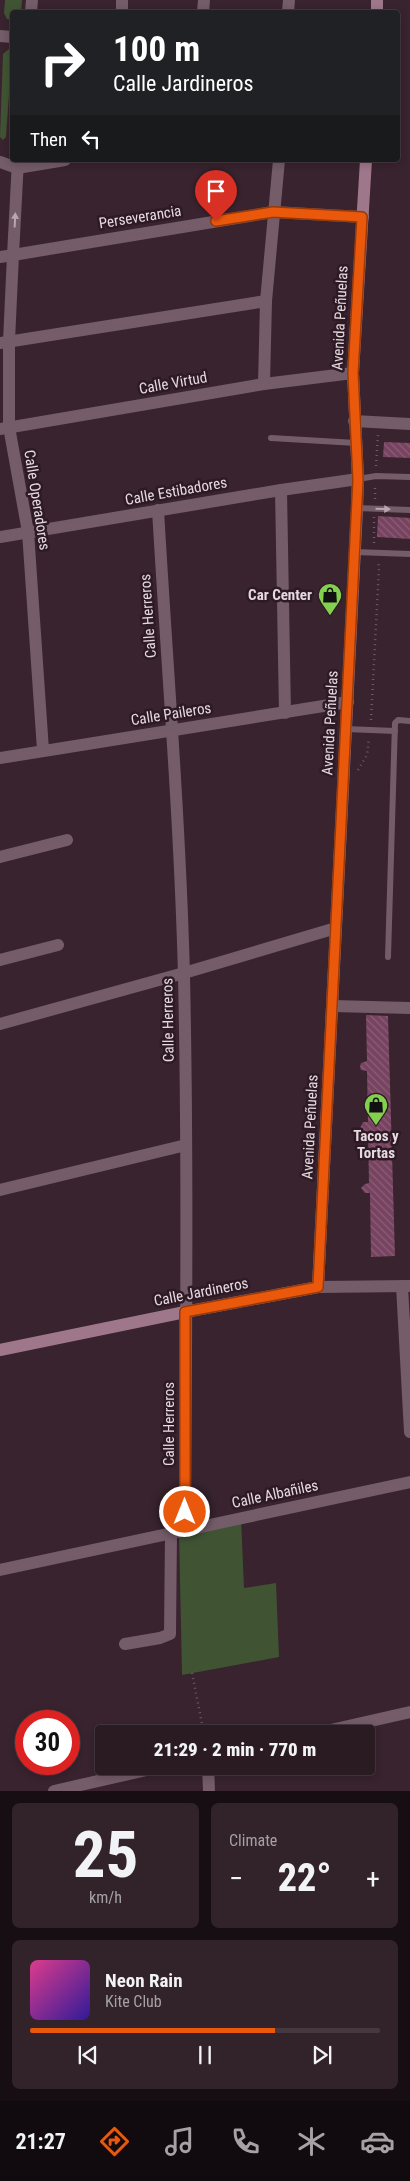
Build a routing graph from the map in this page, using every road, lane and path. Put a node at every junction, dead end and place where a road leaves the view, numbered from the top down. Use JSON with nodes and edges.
{"nodes":[{"id":1,"x":0,"y":162,"type":"edge"},
{"id":2,"x":42,"y":162,"type":"edge"},
{"id":3,"x":279,"y":162,"type":"edge"},
{"id":4,"x":366,"y":162,"type":"edge"},
{"id":5,"x":18,"y":164,"type":"edge"},
{"id":6,"x":273,"y":212,"type":"junction"},
{"id":7,"x":362,"y":217,"type":"junction"},
{"id":8,"x":14,"y":255,"type":"junction"},
{"id":9,"x":0,"y":257,"type":"edge"},
{"id":10,"x":266,"y":301,"type":"junction"},
{"id":11,"x":4,"y":342,"type":"edge"},
{"id":12,"x":353,"y":373,"type":"junction"},
{"id":13,"x":264,"y":384,"type":"junction"},
{"id":14,"x":354,"y":422,"type":"junction"},
{"id":15,"x":378,"y":423,"type":"junction"},
{"id":16,"x":410,"y":424,"type":"edge"},
{"id":17,"x":5,"y":428,"type":"edge"},
{"id":18,"x":271,"y":438,"type":"dead end"},
{"id":19,"x":356,"y":443,"type":"junction"},
{"id":20,"x":376,"y":476,"type":"junction"},
{"id":21,"x":410,"y":477,"type":"edge"},
{"id":22,"x":358,"y":480,"type":"junction"},
{"id":23,"x":281,"y":490,"type":"junction"},
{"id":24,"x":357,"y":508,"type":"junction"},
{"id":25,"x":374,"y":509,"type":"junction"},
{"id":26,"x":158,"y":510,"type":"junction"},
{"id":27,"x":410,"y":510,"type":"edge"},
{"id":28,"x":28,"y":532,"type":"junction"},
{"id":29,"x":0,"y":537,"type":"edge"},
{"id":30,"x":355,"y":552,"type":"junction"},
{"id":31,"x":376,"y":553,"type":"junction"},
{"id":32,"x":410,"y":554,"type":"edge"},
{"id":33,"x":348,"y":702,"type":"junction"},
{"id":34,"x":285,"y":712,"type":"junction"},
{"id":35,"x":410,"y":721,"type":"edge"},
{"id":36,"x":346,"y":729,"type":"junction"},
{"id":37,"x":172,"y":730,"type":"junction"},
{"id":38,"x":371,"y":730,"type":"junction"},
{"id":39,"x":395,"y":731,"type":"junction"},
{"id":40,"x":43,"y":750,"type":"junction"},
{"id":41,"x":0,"y":758,"type":"edge"},
{"id":42,"x":354,"y":776,"type":"dead end"},
{"id":43,"x":67,"y":840,"type":"dead end"},
{"id":44,"x":0,"y":857,"type":"edge"},
{"id":45,"x":336,"y":928,"type":"junction"},
{"id":46,"x":58,"y":945,"type":"dead end"},
{"id":47,"x":388,"y":956,"type":"dead end"},
{"id":48,"x":0,"y":960,"type":"edge"},
{"id":49,"x":184,"y":973,"type":"junction"},
{"id":50,"x":333,"y":1006,"type":"junction"},
{"id":51,"x":410,"y":1008,"type":"edge"},
{"id":52,"x":0,"y":1024,"type":"edge"},
{"id":53,"x":186,"y":1145,"type":"junction"},
{"id":54,"x":0,"y":1190,"type":"edge"},
{"id":55,"x":406,"y":1286,"type":"edge"},
{"id":56,"x":318,"y":1287,"type":"junction"},
{"id":57,"x":185,"y":1312,"type":"junction"},
{"id":58,"x":0,"y":1350,"type":"edge"},
{"id":59,"x":410,"y":1432,"type":"edge"},
{"id":60,"x":410,"y":1482,"type":"edge"},
{"id":61,"x":185,"y":1529,"type":"junction"},
{"id":62,"x":172,"y":1533,"type":"junction"},
{"id":63,"x":0,"y":1570,"type":"edge"},
{"id":64,"x":126,"y":1644,"type":"dead end"},
{"id":65,"x":192,"y":1673,"type":"dead end"},
{"id":66,"x":410,"y":1712,"type":"edge"},
{"id":67,"x":202,"y":1725,"type":"edge"},
{"id":68,"x":353,"y":1725,"type":"edge"},
{"id":69,"x":134,"y":1775,"type":"edge"},
{"id":70,"x":208,"y":1775,"type":"edge"},
{"id":71,"x":100,"y":1785,"type":"edge"},
{"id":72,"x":54,"y":1791,"type":"edge"},
{"id":73,"x":209,"y":1791,"type":"edge"}],
"edges":[{"from":1,"to":5,"type":"street"},
{"from":2,"to":5,"type":"street"},
{"from":3,"to":6,"type":"street"},
{"from":4,"to":7,"type":"street","name":"Avenida Peñuelas"},
{"from":8,"to":5,"type":"street","name":"Calle Operadores","one_way":true},
{"from":6,"to":7,"type":"street","name":"Perseverancia"},
{"from":6,"to":8,"type":"street","name":"Perseverancia"},
{"from":6,"to":10,"type":"street"},
{"from":7,"to":12,"type":"street","name":"Avenida Peñuelas"},
{"from":8,"to":9,"type":"street","name":"Perseverancia"},
{"from":8,"to":11,"type":"street","name":"Calle Operadores"},
{"from":10,"to":11,"type":"street"},
{"from":10,"to":13,"type":"street"},
{"from":11,"to":17,"type":"street","name":"Calle Operadores"},
{"from":12,"to":13,"type":"street","name":"Calle Virtud"},
{"from":12,"to":14,"type":"street","name":"Avenida Peñuelas"},
{"from":13,"to":17,"type":"street","name":"Calle Virtud"},
{"from":14,"to":15,"type":"street"},
{"from":14,"to":19,"type":"street","name":"Avenida Peñuelas"},
{"from":15,"to":16,"type":"street"},
{"from":15,"to":20,"type":"path"},
{"from":17,"to":28,"type":"street","name":"Calle Operadores"},
{"from":18,"to":19,"type":"lane"},
{"from":19,"to":22,"type":"street","name":"Avenida Peñuelas"},
{"from":20,"to":21,"type":"lane"},
{"from":20,"to":22,"type":"lane"},
{"from":20,"to":25,"type":"path"},
{"from":22,"to":23,"type":"street","name":"Calle Estibadores"},
{"from":22,"to":24,"type":"street","name":"Avenida Peñuelas"},
{"from":23,"to":26,"type":"street","name":"Calle Estibadores"},
{"from":23,"to":34,"type":"street"},
{"from":24,"to":25,"type":"lane"},
{"from":24,"to":30,"type":"street","name":"Avenida Peñuelas"},
{"from":25,"to":27,"type":"lane","one_way":true},
{"from":25,"to":31,"type":"path"},
{"from":26,"to":28,"type":"street","name":"Calle Estibadores"},
{"from":26,"to":37,"type":"street","name":"Calle Herreros"},
{"from":28,"to":29,"type":"street","name":"Calle Estibadores"},
{"from":28,"to":40,"type":"street","name":"Calle Operadores"},
{"from":30,"to":31,"type":"lane"},
{"from":30,"to":33,"type":"street","name":"Avenida Peñuelas"},
{"from":31,"to":32,"type":"lane"},
{"from":31,"to":38,"type":"path"},
{"from":33,"to":34,"type":"street","name":"Calle Paileros"},
{"from":33,"to":36,"type":"street","name":"Avenida Peñuelas"},
{"from":34,"to":37,"type":"street","name":"Calle Paileros"},
{"from":35,"to":39,"type":"lane"},
{"from":36,"to":38,"type":"lane"},
{"from":36,"to":45,"type":"street","name":"Avenida Peñuelas"},
{"from":37,"to":40,"type":"street","name":"Calle Paileros"},
{"from":37,"to":49,"type":"street","name":"Calle Herreros"},
{"from":38,"to":39,"type":"lane"},
{"from":38,"to":42,"type":"path"},
{"from":39,"to":47,"type":"lane"},
{"from":40,"to":41,"type":"street","name":"Calle Paileros"},
{"from":43,"to":44,"type":"street"},
{"from":45,"to":49,"type":"street"},
{"from":45,"to":50,"type":"street","name":"Avenida Peñuelas"},
{"from":46,"to":48,"type":"street"},
{"from":49,"to":52,"type":"street"},
{"from":49,"to":53,"type":"street","name":"Calle Herreros"},
{"from":50,"to":51,"type":"street"},
{"from":50,"to":56,"type":"street","name":"Avenida Peñuelas"},
{"from":53,"to":54,"type":"street"},
{"from":53,"to":57,"type":"street","name":"Calle Herreros"},
{"from":55,"to":56,"type":"street","name":"Calle Jardineros"},
{"from":55,"to":59,"type":"street"},
{"from":56,"to":57,"type":"street","name":"Calle Jardineros"},
{"from":57,"to":58,"type":"street","name":"Calle Jardineros"},
{"from":57,"to":61,"type":"street","name":"Calle Herreros"},
{"from":60,"to":61,"type":"street","name":"Calle Albañiles"},
{"from":61,"to":62,"type":"street","name":"Calle Albañiles"},
{"from":62,"to":63,"type":"street","name":"Calle Albañiles"},
{"from":62,"to":64,"type":"street"},
{"from":65,"to":67,"type":"path"},
{"from":66,"to":68,"type":"street"},
{"from":69,"to":71,"type":"street"},
{"from":70,"to":73,"type":"street"},
{"from":71,"to":72,"type":"street"}]}
